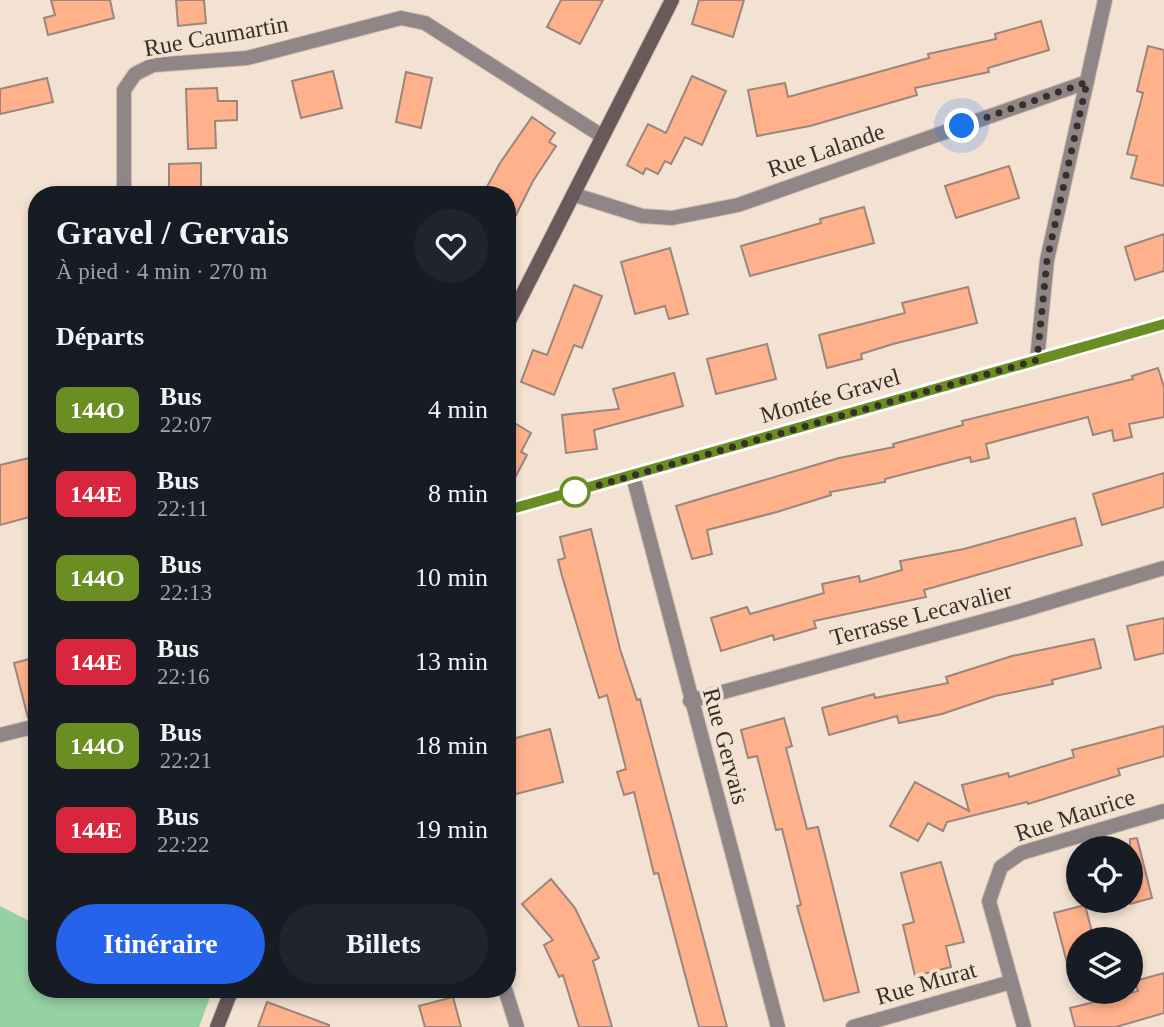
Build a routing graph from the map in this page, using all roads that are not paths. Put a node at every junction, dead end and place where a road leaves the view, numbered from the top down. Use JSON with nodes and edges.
{"nodes":[{"id":1,"x":672,"y":0,"type":"edge"},
{"id":2,"x":1105,"y":0,"type":"edge"},
{"id":3,"x":1087,"y":82,"type":"junction"},
{"id":4,"x":602,"y":136,"type":"junction"},
{"id":5,"x":124,"y":186,"type":"edge"},
{"id":6,"x":575,"y":195,"type":"junction"},
{"id":7,"x":516,"y":308,"type":"edge"},
{"id":8,"x":1164,"y":324,"type":"edge"},
{"id":9,"x":1037,"y":360,"type":"junction"},
{"id":10,"x":633,"y":476,"type":"junction"},
{"id":11,"x":516,"y":508,"type":"edge"},
{"id":12,"x":1164,"y":568,"type":"edge"},
{"id":13,"x":690,"y":701,"type":"junction"},
{"id":14,"x":28,"y":728,"type":"edge"},
{"id":15,"x":0,"y":735,"type":"edge"},
{"id":16,"x":1164,"y":811,"type":"edge"},
{"id":17,"x":1011,"y":982,"type":"junction"},
{"id":18,"x":228,"y":998,"type":"edge"},
{"id":19,"x":508,"y":998,"type":"edge"},
{"id":20,"x":217,"y":1027,"type":"edge"},
{"id":21,"x":517,"y":1027,"type":"edge"},
{"id":22,"x":778,"y":1027,"type":"edge"},
{"id":23,"x":853,"y":1027,"type":"edge"},
{"id":24,"x":1024,"y":1027,"type":"edge"}],
"edges":[{"from":1,"to":4,"type":"street"},
{"from":2,"to":3,"type":"street"},
{"from":3,"to":6,"type":"street","name":"Rue Lalande"},
{"from":3,"to":9,"type":"street"},
{"from":4,"to":5,"type":"street","name":"Rue Caumartin"},
{"from":4,"to":6,"type":"street"},
{"from":6,"to":7,"type":"street"},
{"from":8,"to":9,"type":"street","name":"Montée Gravel"},
{"from":9,"to":10,"type":"street","name":"Montée Gravel"},
{"from":10,"to":11,"type":"street","name":"Montée Gravel"},
{"from":10,"to":13,"type":"street","name":"Rue Gervais"},
{"from":12,"to":13,"type":"street","name":"Terrasse Lecavalier"},
{"from":13,"to":22,"type":"street","name":"Rue Gervais"},
{"from":14,"to":15,"type":"street"},
{"from":16,"to":17,"type":"street","name":"Rue Maurice"},
{"from":17,"to":23,"type":"street","name":"Rue Murat"},
{"from":17,"to":24,"type":"street","name":"Rue Maurice"},
{"from":18,"to":20,"type":"street"},
{"from":19,"to":21,"type":"street"}]}
